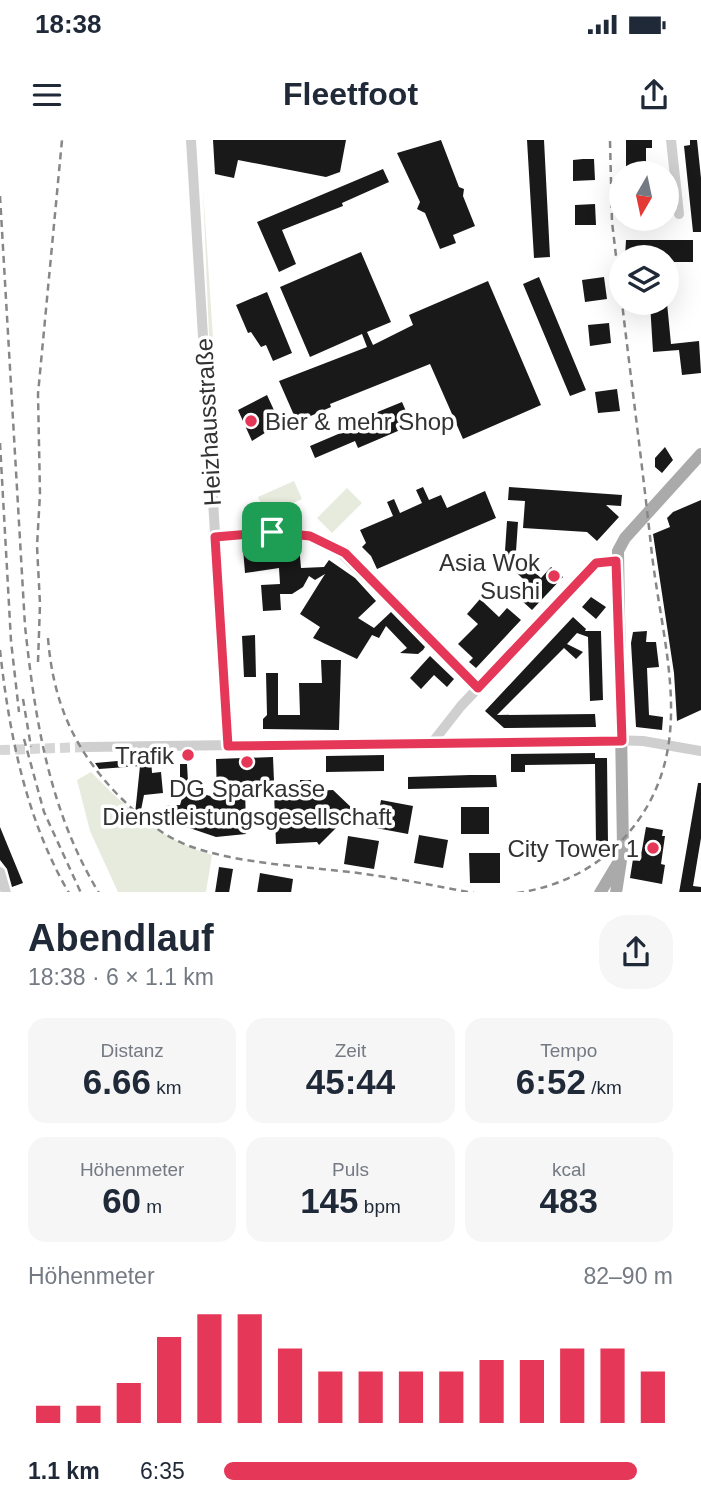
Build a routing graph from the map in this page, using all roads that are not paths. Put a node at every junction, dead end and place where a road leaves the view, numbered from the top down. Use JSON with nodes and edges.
{"nodes":[{"id":1,"x":191,"y":140,"type":"edge"},
{"id":2,"x":671,"y":140,"type":"edge"},
{"id":3,"x":673,"y":161,"type":"edge"},
{"id":4,"x":699,"y":462,"type":"edge"},
{"id":5,"x":215,"y":537,"type":"junction"},
{"id":6,"x":616,"y":561,"type":"junction"},
{"id":7,"x":478,"y":688,"type":"junction"},
{"id":8,"x":622,"y":741,"type":"junction"},
{"id":9,"x":432,"y":743,"type":"junction"},
{"id":10,"x":228,"y":746,"type":"junction"},
{"id":11,"x":86,"y":747,"type":"tunnel mouth"},
{"id":12,"x":701,"y":751,"type":"edge"},
{"id":13,"x":623,"y":855,"type":"junction"},
{"id":14,"x":0,"y":872,"type":"edge"},
{"id":15,"x":6,"y":892,"type":"edge"},
{"id":16,"x":600,"y":892,"type":"edge"},
{"id":17,"x":616,"y":892,"type":"edge"}],
"edges":[{"from":1,"to":5,"type":"street","name":"Heizhausstraße"},
{"from":2,"to":3,"type":"street"},
{"from":4,"to":6,"type":"main road"},
{"from":5,"to":7,"type":"street"},
{"from":5,"to":10,"type":"street","name":"Heizhausstraße"},
{"from":6,"to":7,"type":"street"},
{"from":6,"to":8,"type":"main road"},
{"from":7,"to":9,"type":"street"},
{"from":8,"to":9,"type":"street"},
{"from":8,"to":12,"type":"street"},
{"from":8,"to":13,"type":"main road"},
{"from":9,"to":10,"type":"street"},
{"from":10,"to":11,"type":"street"},
{"from":13,"to":16,"type":"main road"},
{"from":13,"to":17,"type":"main road"},
{"from":14,"to":15,"type":"street"}]}
